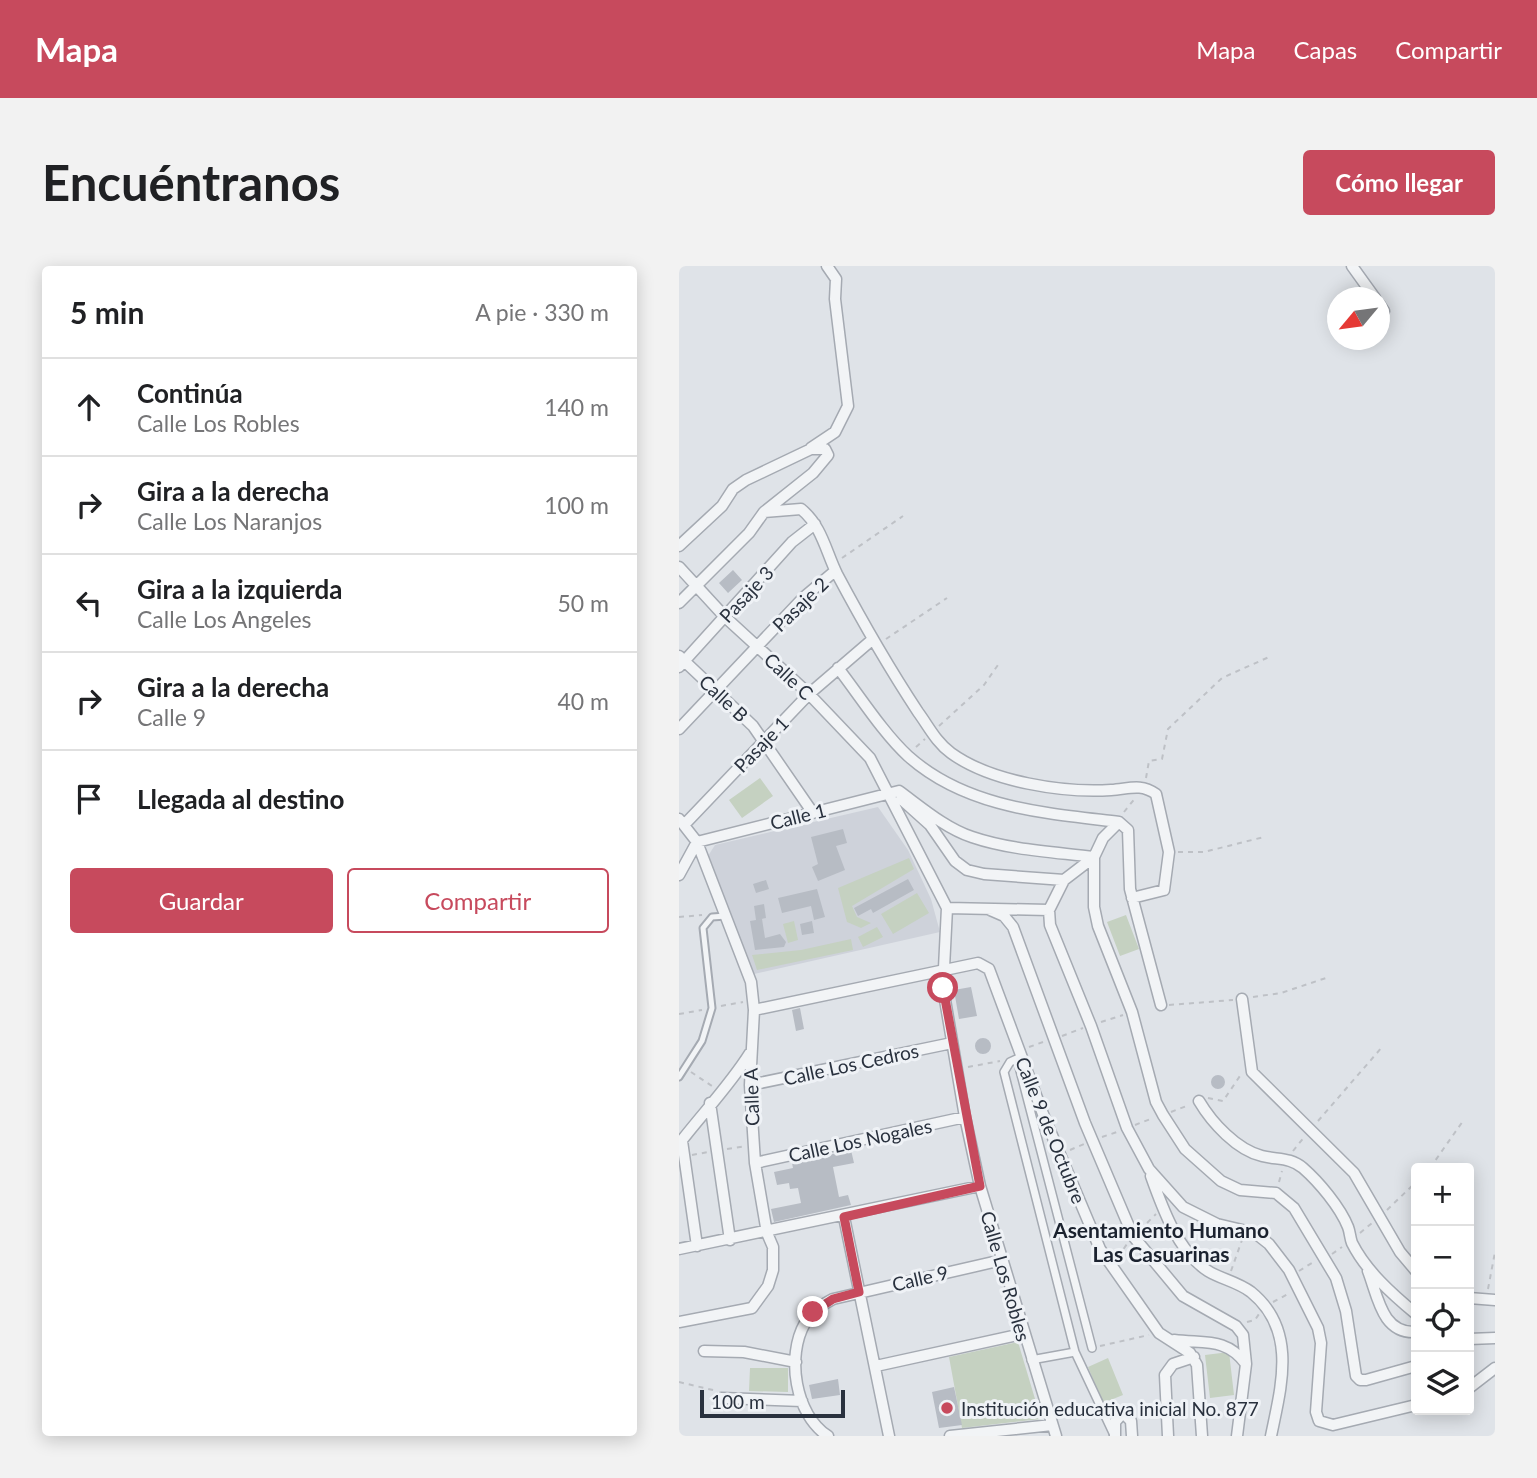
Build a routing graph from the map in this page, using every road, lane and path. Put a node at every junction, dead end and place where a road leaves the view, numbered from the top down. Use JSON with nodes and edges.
{"nodes":[{"id":1,"x":827,"y":266,"type":"edge"},
{"id":2,"x":1358,"y":268,"type":"edge"},
{"id":3,"x":1369,"y":287,"type":"edge"},
{"id":4,"x":811,"y":449,"type":"junction"},
{"id":5,"x":764,"y":512,"type":"junction"},
{"id":6,"x":903,"y":516,"type":"dead end"},
{"id":7,"x":814,"y":524,"type":"junction"},
{"id":8,"x":679,"y":546,"type":"edge"},
{"id":9,"x":679,"y":567,"type":"edge"},
{"id":10,"x":834,"y":568,"type":"junction"},
{"id":11,"x":696,"y":585,"type":"junction"},
{"id":12,"x":947,"y":598,"type":"dead end"},
{"id":13,"x":679,"y":603,"type":"edge"},
{"id":14,"x":725,"y":617,"type":"junction"},
{"id":15,"x":875,"y":642,"type":"junction"},
{"id":16,"x":757,"y":646,"type":"junction"},
{"id":17,"x":1269,"y":657,"type":"dead end"},
{"id":18,"x":681,"y":662,"type":"edge"},
{"id":19,"x":1000,"y":662,"type":"dead end"},
{"id":20,"x":838,"y":668,"type":"junction"},
{"id":21,"x":716,"y":690,"type":"junction"},
{"id":22,"x":809,"y":694,"type":"junction"},
{"id":23,"x":679,"y":729,"type":"edge"},
{"id":24,"x":932,"y":733,"type":"junction"},
{"id":25,"x":762,"y":743,"type":"junction"},
{"id":26,"x":907,"y":755,"type":"junction"},
{"id":27,"x":1145,"y":786,"type":"junction"},
{"id":28,"x":893,"y":792,"type":"junction"},
{"id":29,"x":813,"y":813,"type":"junction"},
{"id":30,"x":682,"y":822,"type":"edge"},
{"id":31,"x":1119,"y":822,"type":"junction"},
{"id":32,"x":1264,"y":837,"type":"dead end"},
{"id":33,"x":697,"y":842,"type":"junction"},
{"id":34,"x":1170,"y":852,"type":"junction"},
{"id":35,"x":1094,"y":857,"type":"junction"},
{"id":36,"x":679,"y":875,"type":"edge"},
{"id":37,"x":1064,"y":880,"type":"junction"},
{"id":38,"x":1132,"y":898,"type":"junction"},
{"id":39,"x":947,"y":908,"type":"junction"},
{"id":40,"x":988,"y":909,"type":"junction"},
{"id":41,"x":1049,"y":910,"type":"junction"},
{"id":42,"x":702,"y":915,"type":"dead end"},
{"id":43,"x":726,"y":916,"type":"junction"},
{"id":44,"x":679,"y":917,"type":"edge"},
{"id":45,"x":943,"y":971,"type":"junction"},
{"id":46,"x":1242,"y":999,"type":"dead end"},
{"id":47,"x":1161,"y":1005,"type":"dead end"},
{"id":48,"x":754,"y":1010,"type":"junction"},
{"id":49,"x":952,"y":1043,"type":"junction"},
{"id":50,"x":1383,"y":1046,"type":"dead end"},
{"id":51,"x":750,"y":1052,"type":"junction"},
{"id":52,"x":1019,"y":1058,"type":"junction"},
{"id":53,"x":1249,"y":1063,"type":"junction"},
{"id":54,"x":685,"y":1068,"type":"junction"},
{"id":55,"x":956,"y":1069,"type":"junction"},
{"id":56,"x":679,"y":1077,"type":"edge"},
{"id":57,"x":750,"y":1085,"type":"junction"},
{"id":58,"x":719,"y":1091,"type":"junction"},
{"id":59,"x":1199,"y":1101,"type":"junction"},
{"id":60,"x":710,"y":1103,"type":"junction"},
{"id":61,"x":1163,"y":1115,"type":"junction"},
{"id":62,"x":965,"y":1117,"type":"junction"},
{"id":63,"x":1463,"y":1121,"type":"dead end"},
{"id":64,"x":1126,"y":1128,"type":"junction"},
{"id":65,"x":1310,"y":1130,"type":"junction"},
{"id":66,"x":1092,"y":1141,"type":"junction"},
{"id":67,"x":680,"y":1143,"type":"edge"},
{"id":68,"x":1059,"y":1154,"type":"junction"},
{"id":69,"x":1287,"y":1159,"type":"junction"},
{"id":70,"x":755,"y":1163,"type":"junction"},
{"id":71,"x":1434,"y":1163,"type":"edge"},
{"id":72,"x":1149,"y":1168,"type":"junction"},
{"id":73,"x":980,"y":1186,"type":"junction"},
{"id":74,"x":1276,"y":1193,"type":"junction"},
{"id":75,"x":844,"y":1217,"type":"junction"},
{"id":76,"x":1245,"y":1230,"type":"junction"},
{"id":77,"x":767,"y":1233,"type":"junction"},
{"id":78,"x":730,"y":1240,"type":"junction"},
{"id":79,"x":697,"y":1246,"type":"junction"},
{"id":80,"x":679,"y":1249,"type":"edge"},
{"id":81,"x":1495,"y":1252,"type":"edge"},
{"id":82,"x":1325,"y":1259,"type":"junction"},
{"id":83,"x":1002,"y":1260,"type":"junction"},
{"id":84,"x":1366,"y":1264,"type":"junction"},
{"id":85,"x":1411,"y":1265,"type":"edge"},
{"id":86,"x":1292,"y":1276,"type":"junction"},
{"id":87,"x":1234,"y":1282,"type":"junction"},
{"id":88,"x":859,"y":1292,"type":"junction"},
{"id":89,"x":1490,"y":1299,"type":"edge"},
{"id":90,"x":1411,"y":1310,"type":"edge"},
{"id":91,"x":679,"y":1322,"type":"edge"},
{"id":92,"x":1411,"y":1331,"type":"edge"},
{"id":93,"x":1159,"y":1333,"type":"junction"},
{"id":94,"x":1022,"y":1334,"type":"junction"},
{"id":95,"x":1495,"y":1338,"type":"edge"},
{"id":96,"x":1170,"y":1339,"type":"junction"},
{"id":97,"x":1474,"y":1341,"type":"edge"},
{"id":98,"x":1092,"y":1348,"type":"joint"},
{"id":99,"x":704,"y":1351,"type":"dead end"},
{"id":100,"x":1075,"y":1352,"type":"junction"},
{"id":101,"x":1194,"y":1357,"type":"junction"},
{"id":102,"x":1031,"y":1360,"type":"junction"},
{"id":103,"x":796,"y":1362,"type":"junction"},
{"id":104,"x":1246,"y":1364,"type":"junction"},
{"id":105,"x":876,"y":1366,"type":"junction"},
{"id":106,"x":1411,"y":1367,"type":"edge"},
{"id":107,"x":1495,"y":1368,"type":"edge"},
{"id":108,"x":679,"y":1382,"type":"edge"},
{"id":109,"x":1474,"y":1384,"type":"edge"},
{"id":110,"x":721,"y":1398,"type":"joint"},
{"id":111,"x":802,"y":1401,"type":"junction"},
{"id":112,"x":1411,"y":1406,"type":"edge"},
{"id":113,"x":1052,"y":1425,"type":"junction"},
{"id":114,"x":828,"y":1436,"type":"edge"},
{"id":115,"x":889,"y":1436,"type":"edge"},
{"id":116,"x":950,"y":1436,"type":"edge"},
{"id":117,"x":1056,"y":1436,"type":"edge"},
{"id":118,"x":1115,"y":1436,"type":"edge"},
{"id":119,"x":1132,"y":1436,"type":"edge"},
{"id":120,"x":1168,"y":1436,"type":"edge"},
{"id":121,"x":1202,"y":1436,"type":"edge"},
{"id":122,"x":1237,"y":1436,"type":"edge"},
{"id":123,"x":1271,"y":1436,"type":"edge"}],
"edges":[{"from":1,"to":4,"type":"street"},
{"from":2,"to":3,"type":"street"},
{"from":4,"to":5,"type":"street"},
{"from":4,"to":8,"type":"street"},
{"from":5,"to":7,"type":"street"},
{"from":5,"to":11,"type":"street"},
{"from":6,"to":10,"type":"path"},
{"from":7,"to":10,"type":"street"},
{"from":7,"to":14,"type":"street","name":"Pasaje 3"},
{"from":9,"to":11,"type":"street","name":"Calle C"},
{"from":10,"to":15,"type":"street"},
{"from":10,"to":16,"type":"street","name":"Pasaje 2"},
{"from":11,"to":13,"type":"street"},
{"from":11,"to":14,"type":"street","name":"Calle C"},
{"from":12,"to":15,"type":"path"},
{"from":14,"to":16,"type":"street","name":"Calle C"},
{"from":14,"to":18,"type":"street","name":"Pasaje 3"},
{"from":15,"to":20,"type":"street","name":"Pasaje 1"},
{"from":15,"to":24,"type":"street"},
{"from":16,"to":21,"type":"street","name":"Pasaje 2"},
{"from":16,"to":22,"type":"street","name":"Calle C"},
{"from":17,"to":27,"type":"path"},
{"from":18,"to":21,"type":"street","name":"Calle B"},
{"from":19,"to":24,"type":"path"},
{"from":20,"to":22,"type":"street","name":"Pasaje 1"},
{"from":20,"to":26,"type":"street"},
{"from":21,"to":23,"type":"street","name":"Pasaje 2"},
{"from":21,"to":25,"type":"street","name":"Calle B"},
{"from":22,"to":25,"type":"street","name":"Pasaje 1"},
{"from":22,"to":28,"type":"street","name":"Calle C"},
{"from":24,"to":26,"type":"path"},
{"from":24,"to":27,"type":"street"},
{"from":25,"to":29,"type":"street","name":"Calle B"},
{"from":25,"to":30,"type":"street","name":"Pasaje 1"},
{"from":26,"to":31,"type":"street"},
{"from":27,"to":31,"type":"path"},
{"from":27,"to":34,"type":"street"},
{"from":28,"to":29,"type":"street","name":"Calle 1"},
{"from":28,"to":35,"type":"street"},
{"from":28,"to":37,"type":"street"},
{"from":28,"to":39,"type":"street","name":"Calle Los Robles"},
{"from":29,"to":33,"type":"street","name":"Calle 1"},
{"from":30,"to":33,"type":"street","name":"Calle A"},
{"from":31,"to":35,"type":"street"},
{"from":31,"to":38,"type":"street"},
{"from":32,"to":34,"type":"path"},
{"from":33,"to":36,"type":"street"},
{"from":33,"to":43,"type":"street","name":"Calle A"},
{"from":34,"to":38,"type":"street"},
{"from":35,"to":37,"type":"street"},
{"from":35,"to":61,"type":"street"},
{"from":37,"to":41,"type":"street"},
{"from":38,"to":47,"type":"street"},
{"from":39,"to":40,"type":"street"},
{"from":39,"to":45,"type":"street","name":"Calle Los Robles"},
{"from":40,"to":41,"type":"street"},
{"from":40,"to":66,"type":"street"},
{"from":41,"to":64,"type":"street"},
{"from":42,"to":44,"type":"path"},
{"from":43,"to":48,"type":"street","name":"Calle A"},
{"from":43,"to":54,"type":"lane"},
{"from":45,"to":48,"type":"street"},
{"from":45,"to":49,"type":"street","name":"Calle Los Robles"},
{"from":45,"to":52,"type":"street","name":"Calle 9 de Octubre"},
{"from":46,"to":53,"type":"street"},
{"from":48,"to":51,"type":"street","name":"Calle A"},
{"from":49,"to":55,"type":"street","name":"Calle Los Robles"},
{"from":49,"to":57,"type":"street","name":"Calle Los Cedros"},
{"from":50,"to":65,"type":"path"},
{"from":51,"to":57,"type":"street","name":"Calle A"},
{"from":51,"to":58,"type":"street"},
{"from":52,"to":55,"type":"path"},
{"from":52,"to":68,"type":"street","name":"Calle 9 de Octubre"},
{"from":52,"to":98,"type":"street"},
{"from":52,"to":100,"type":"street"},
{"from":53,"to":59,"type":"path"},
{"from":53,"to":65,"type":"street"},
{"from":54,"to":56,"type":"lane"},
{"from":54,"to":58,"type":"path"},
{"from":55,"to":62,"type":"street","name":"Calle Los Robles"},
{"from":57,"to":70,"type":"street","name":"Calle A"},
{"from":58,"to":60,"type":"street"},
{"from":59,"to":61,"type":"path"},
{"from":59,"to":69,"type":"street"},
{"from":60,"to":67,"type":"street"},
{"from":60,"to":78,"type":"street"},
{"from":61,"to":64,"type":"path"},
{"from":61,"to":74,"type":"street"},
{"from":62,"to":70,"type":"street","name":"Calle Los Nogales"},
{"from":62,"to":73,"type":"street","name":"Calle Los Robles"},
{"from":63,"to":71,"type":"path"},
{"from":64,"to":66,"type":"path"},
{"from":64,"to":72,"type":"street"},
{"from":65,"to":69,"type":"path"},
{"from":65,"to":85,"type":"street"},
{"from":66,"to":68,"type":"path"},
{"from":66,"to":104,"type":"street"},
{"from":67,"to":79,"type":"street"},
{"from":68,"to":93,"type":"street","name":"Calle 9 de Octubre"},
{"from":69,"to":74,"type":"path"},
{"from":69,"to":84,"type":"street"},
{"from":70,"to":77,"type":"street","name":"Calle A"},
{"from":72,"to":76,"type":"street"},
{"from":72,"to":87,"type":"street"},
{"from":73,"to":75,"type":"street"},
{"from":73,"to":83,"type":"street","name":"Calle Los Robles"},
{"from":74,"to":82,"type":"street"},
{"from":75,"to":77,"type":"street"},
{"from":75,"to":88,"type":"street"},
{"from":76,"to":86,"type":"street"},
{"from":76,"to":87,"type":"path"},
{"from":77,"to":78,"type":"street"},
{"from":77,"to":91,"type":"street","name":"Calle A"},
{"from":78,"to":79,"type":"street"},
{"from":79,"to":80,"type":"street"},
{"from":81,"to":89,"type":"path"},
{"from":82,"to":86,"type":"path"},
{"from":82,"to":106,"type":"street"},
{"from":83,"to":88,"type":"street","name":"Calle 9"},
{"from":83,"to":94,"type":"street","name":"Calle Los Robles"},
{"from":84,"to":90,"type":"street"},
{"from":84,"to":92,"type":"street"},
{"from":86,"to":112,"type":"street"},
{"from":87,"to":123,"type":"street"},
{"from":88,"to":103,"type":"street","name":"Calle 9"},
{"from":88,"to":105,"type":"street"},
{"from":93,"to":96,"type":"street","name":"Calle 9 de Octubre"},
{"from":93,"to":98,"type":"path"},
{"from":94,"to":102,"type":"street","name":"Calle Los Robles"},
{"from":94,"to":105,"type":"street"},
{"from":95,"to":97,"type":"street"},
{"from":96,"to":101,"type":"street","name":"Calle 9 de Octubre"},
{"from":96,"to":104,"type":"street"},
{"from":99,"to":103,"type":"street"},
{"from":100,"to":102,"type":"street"},
{"from":100,"to":118,"type":"street"},
{"from":101,"to":120,"type":"street"},
{"from":101,"to":121,"type":"street"},
{"from":102,"to":113,"type":"street","name":"Calle Los Robles"},
{"from":103,"to":111,"type":"street","name":"Calle 9"},
{"from":104,"to":122,"type":"street"},
{"from":105,"to":115,"type":"street"},
{"from":107,"to":109,"type":"street"},
{"from":108,"to":110,"type":"path"},
{"from":110,"to":111,"type":"street"},
{"from":111,"to":114,"type":"street","name":"Calle 9"},
{"from":113,"to":116,"type":"street"},
{"from":113,"to":117,"type":"street","name":"Calle Los Robles"},
{"from":118,"to":119,"type":"street"}]}
